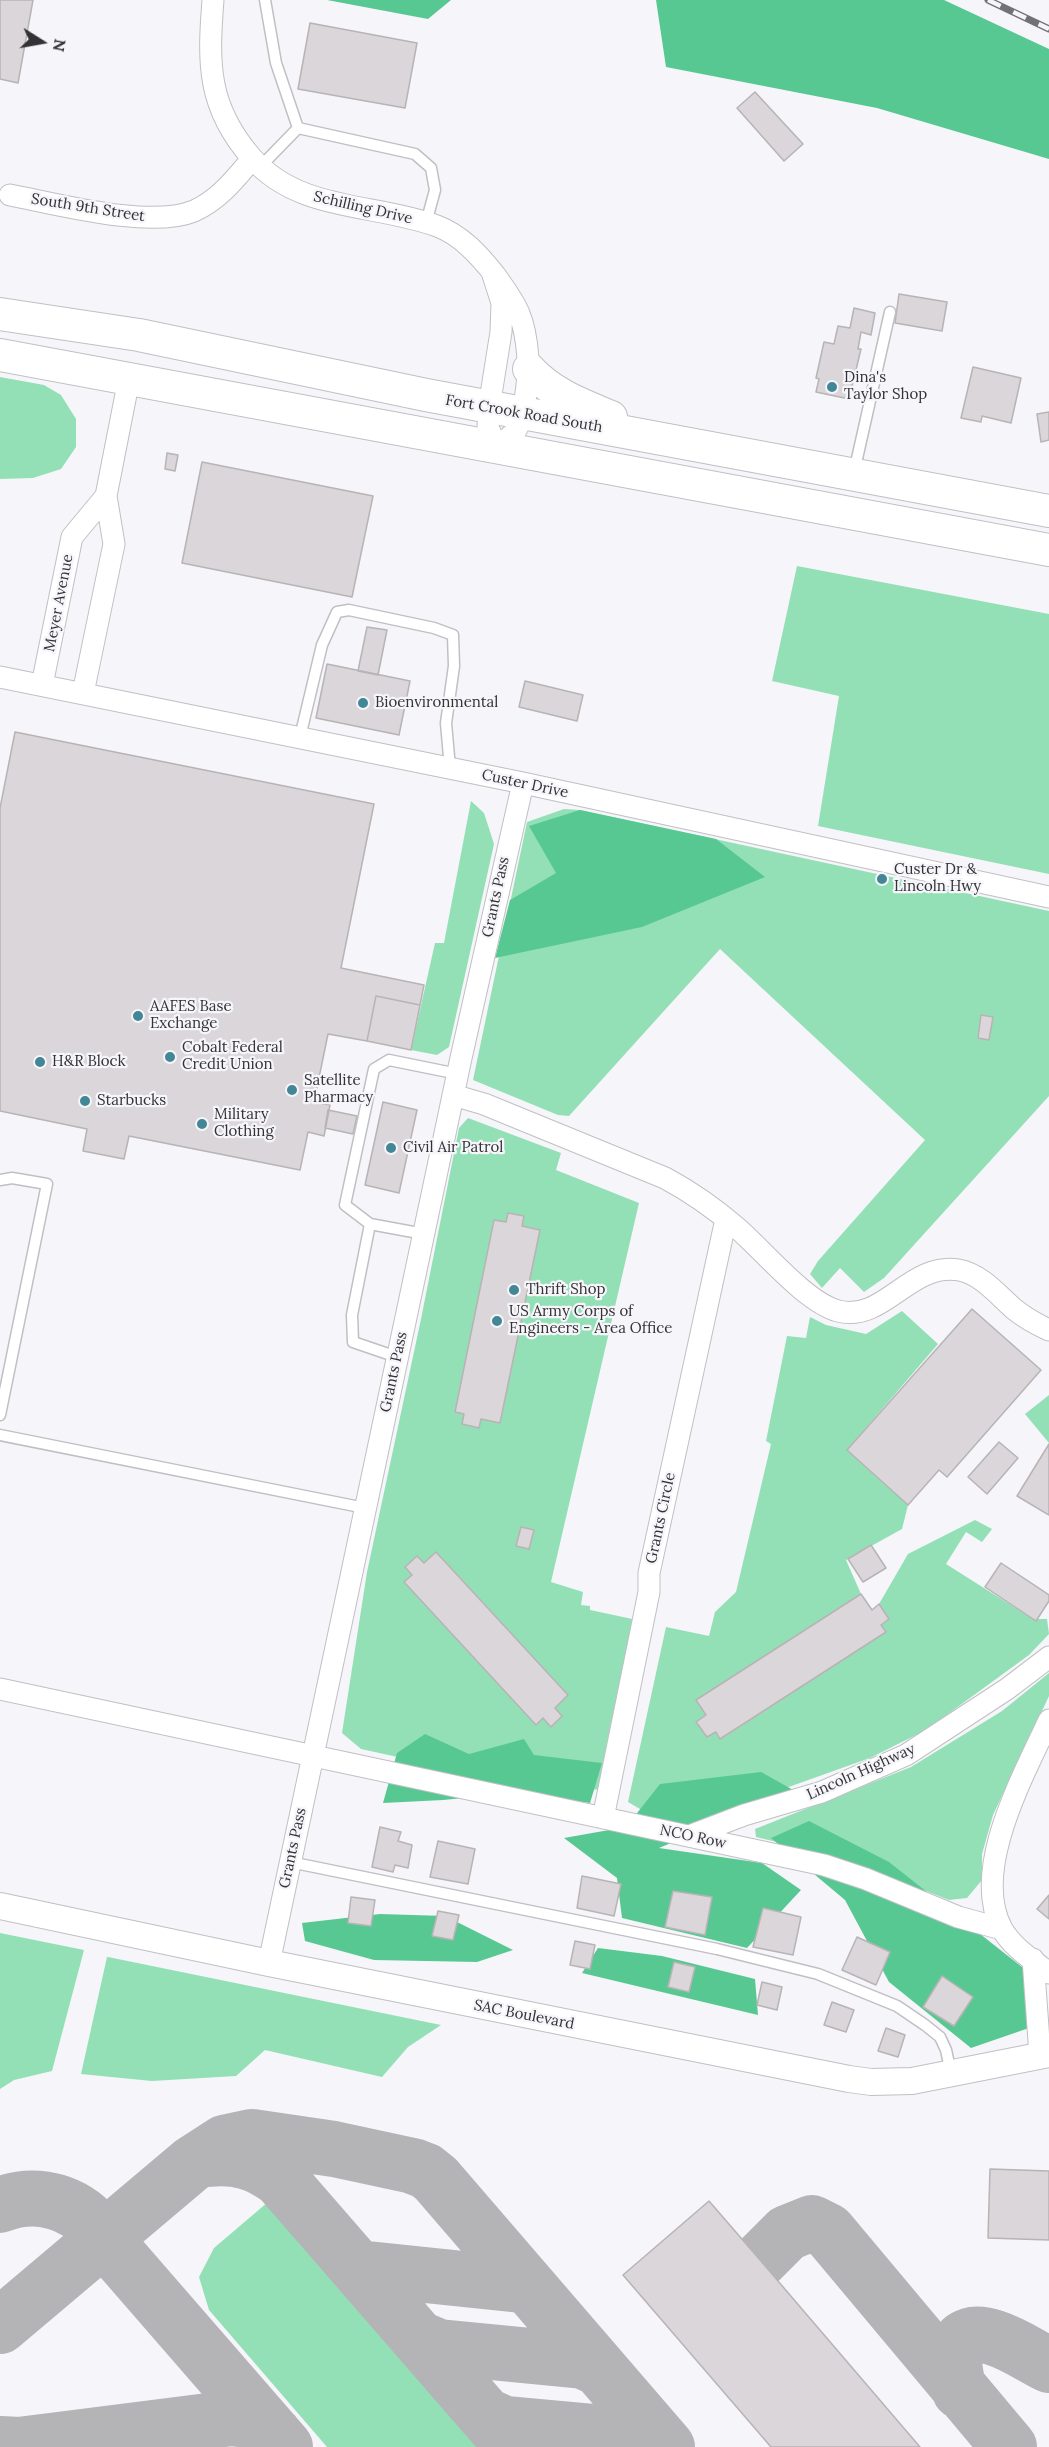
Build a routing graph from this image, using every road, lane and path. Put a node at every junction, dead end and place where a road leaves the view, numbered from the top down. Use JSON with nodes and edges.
{"nodes":[{"id":1,"x":213,"y":0,"type":"edge"},
{"id":2,"x":265,"y":0,"type":"edge"},
{"id":3,"x":298,"y":128,"type":"junction"},
{"id":4,"x":256,"y":162,"type":"junction"},
{"id":5,"x":10,"y":195,"type":"dead end"},
{"id":6,"x":426,"y":223,"type":"junction"},
{"id":7,"x":492,"y":272,"type":"junction"},
{"id":8,"x":0,"y":296,"type":"edge"},
{"id":9,"x":890,"y":312,"type":"dead end"},
{"id":10,"x":0,"y":314,"type":"edge"},
{"id":11,"x":139,"y":335,"type":"junction"},
{"id":12,"x":0,"y":355,"type":"edge"},
{"id":13,"x":529,"y":369,"type":"junction"},
{"id":14,"x":129,"y":379,"type":"junction"},
{"id":15,"x":489,"y":407,"type":"junction"},
{"id":16,"x":522,"y":413,"type":"junction"},
{"id":17,"x":664,"y":439,"type":"junction"},
{"id":18,"x":496,"y":447,"type":"junction"},
{"id":19,"x":853,"y":475,"type":"junction"},
{"id":20,"x":106,"y":496,"type":"junction"},
{"id":21,"x":1049,"y":511,"type":"edge"},
{"id":22,"x":1049,"y":550,"type":"edge"},
{"id":23,"x":0,"y":677,"type":"edge"},
{"id":24,"x":42,"y":685,"type":"junction"},
{"id":25,"x":83,"y":693,"type":"junction"},
{"id":26,"x":300,"y":737,"type":"junction"},
{"id":27,"x":450,"y":768,"type":"junction"},
{"id":28,"x":523,"y":783,"type":"junction"},
{"id":29,"x":1049,"y":897,"type":"edge"},
{"id":30,"x":458,"y":1074,"type":"junction"},
{"id":31,"x":453,"y":1095,"type":"junction"},
{"id":32,"x":0,"y":1180,"type":"edge"},
{"id":33,"x":726,"y":1219,"type":"junction"},
{"id":34,"x":370,"y":1224,"type":"junction"},
{"id":35,"x":424,"y":1234,"type":"junction"},
{"id":36,"x":1049,"y":1330,"type":"edge"},
{"id":37,"x":397,"y":1357,"type":"junction"},
{"id":38,"x":0,"y":1415,"type":"edge"},
{"id":39,"x":0,"y":1435,"type":"edge"},
{"id":40,"x":365,"y":1508,"type":"junction"},
{"id":41,"x":1049,"y":1657,"type":"edge"},
{"id":42,"x":0,"y":1689,"type":"edge"},
{"id":43,"x":1049,"y":1720,"type":"edge"},
{"id":44,"x":313,"y":1755,"type":"junction"},
{"id":45,"x":603,"y":1818,"type":"junction"},
{"id":46,"x":688,"y":1836,"type":"junction"},
{"id":47,"x":290,"y":1862,"type":"junction"},
{"id":48,"x":0,"y":1906,"type":"edge"},
{"id":49,"x":1002,"y":1929,"type":"junction"},
{"id":50,"x":1033,"y":1959,"type":"junction"},
{"id":51,"x":269,"y":1963,"type":"junction"},
{"id":52,"x":1049,"y":1973,"type":"edge"},
{"id":53,"x":1045,"y":2054,"type":"edge"},
{"id":54,"x":951,"y":2073,"type":"junction"}],
"edges":[{"from":1,"to":4,"type":"street","name":"Schilling Drive"},
{"from":2,"to":3,"type":"lane"},
{"from":3,"to":4,"type":"lane"},
{"from":3,"to":6,"type":"lane"},
{"from":4,"to":5,"type":"street","name":"South 9th Street"},
{"from":4,"to":6,"type":"street","name":"Schilling Drive"},
{"from":6,"to":7,"type":"street","name":"Schilling Drive"},
{"from":7,"to":13,"type":"street","name":"Schilling Drive"},
{"from":7,"to":15,"type":"street","name":"Schilling Drive"},
{"from":8,"to":11,"type":"main road"},
{"from":9,"to":19,"type":"lane"},
{"from":10,"to":11,"type":"main road","name":"Fort Crook Road South"},
{"from":11,"to":14,"type":"main road"},
{"from":11,"to":15,"type":"main road","name":"Fort Crook Road South"},
{"from":12,"to":14,"type":"main road"},
{"from":13,"to":16,"type":"street","name":"Schilling Drive"},
{"from":13,"to":17,"type":"main road"},
{"from":14,"to":18,"type":"main road"},
{"from":14,"to":20,"type":"street","name":"Meyer Avenue"},
{"from":15,"to":16,"type":"main road","name":"Fort Crook Road South"},
{"from":15,"to":18,"type":"street","name":"Schilling Drive"},
{"from":16,"to":17,"type":"main road","name":"Fort Crook Road South"},
{"from":16,"to":18,"type":"street","name":"Schilling Drive"},
{"from":17,"to":19,"type":"main road","name":"Fort Crook Road South"},
{"from":18,"to":22,"type":"main road"},
{"from":19,"to":21,"type":"main road","name":"Fort Crook Road South"},
{"from":20,"to":24,"type":"street","name":"Meyer Avenue"},
{"from":20,"to":25,"type":"street","name":"Meyer Avenue"},
{"from":23,"to":24,"type":"street","name":"Custer Drive"},
{"from":24,"to":25,"type":"street","name":"Custer Drive"},
{"from":25,"to":26,"type":"street","name":"Custer Drive"},
{"from":26,"to":27,"type":"street","name":"Custer Drive"},
{"from":26,"to":27,"type":"lane"},
{"from":27,"to":28,"type":"street","name":"Custer Drive"},
{"from":28,"to":29,"type":"street","name":"Custer Drive"},
{"from":28,"to":30,"type":"street","name":"Grants Pass"},
{"from":30,"to":31,"type":"street","name":"Grants Pass"},
{"from":30,"to":34,"type":"lane"},
{"from":31,"to":33,"type":"street"},
{"from":31,"to":35,"type":"street","name":"Grants Pass"},
{"from":32,"to":38,"type":"lane"},
{"from":33,"to":36,"type":"street"},
{"from":33,"to":45,"type":"street","name":"Grants Circle"},
{"from":34,"to":35,"type":"lane"},
{"from":34,"to":37,"type":"lane"},
{"from":35,"to":37,"type":"street","name":"Grants Pass"},
{"from":37,"to":40,"type":"street","name":"Grants Pass"},
{"from":39,"to":40,"type":"lane"},
{"from":40,"to":44,"type":"street","name":"Grants Pass"},
{"from":41,"to":46,"type":"street","name":"Lincoln Highway"},
{"from":42,"to":44,"type":"street","name":"NCO Row"},
{"from":43,"to":49,"type":"street"},
{"from":44,"to":45,"type":"street","name":"NCO Row"},
{"from":44,"to":47,"type":"street","name":"Grants Pass"},
{"from":45,"to":46,"type":"street","name":"NCO Row"},
{"from":46,"to":49,"type":"street","name":"NCO Row"},
{"from":47,"to":51,"type":"street","name":"Grants Pass"},
{"from":47,"to":54,"type":"lane"},
{"from":48,"to":51,"type":"street","name":"SAC Boulevard"},
{"from":49,"to":50,"type":"street"},
{"from":50,"to":52,"type":"street"},
{"from":50,"to":53,"type":"street"},
{"from":51,"to":54,"type":"street","name":"SAC Boulevard"},
{"from":53,"to":54,"type":"street","name":"SAC Boulevard"}]}
